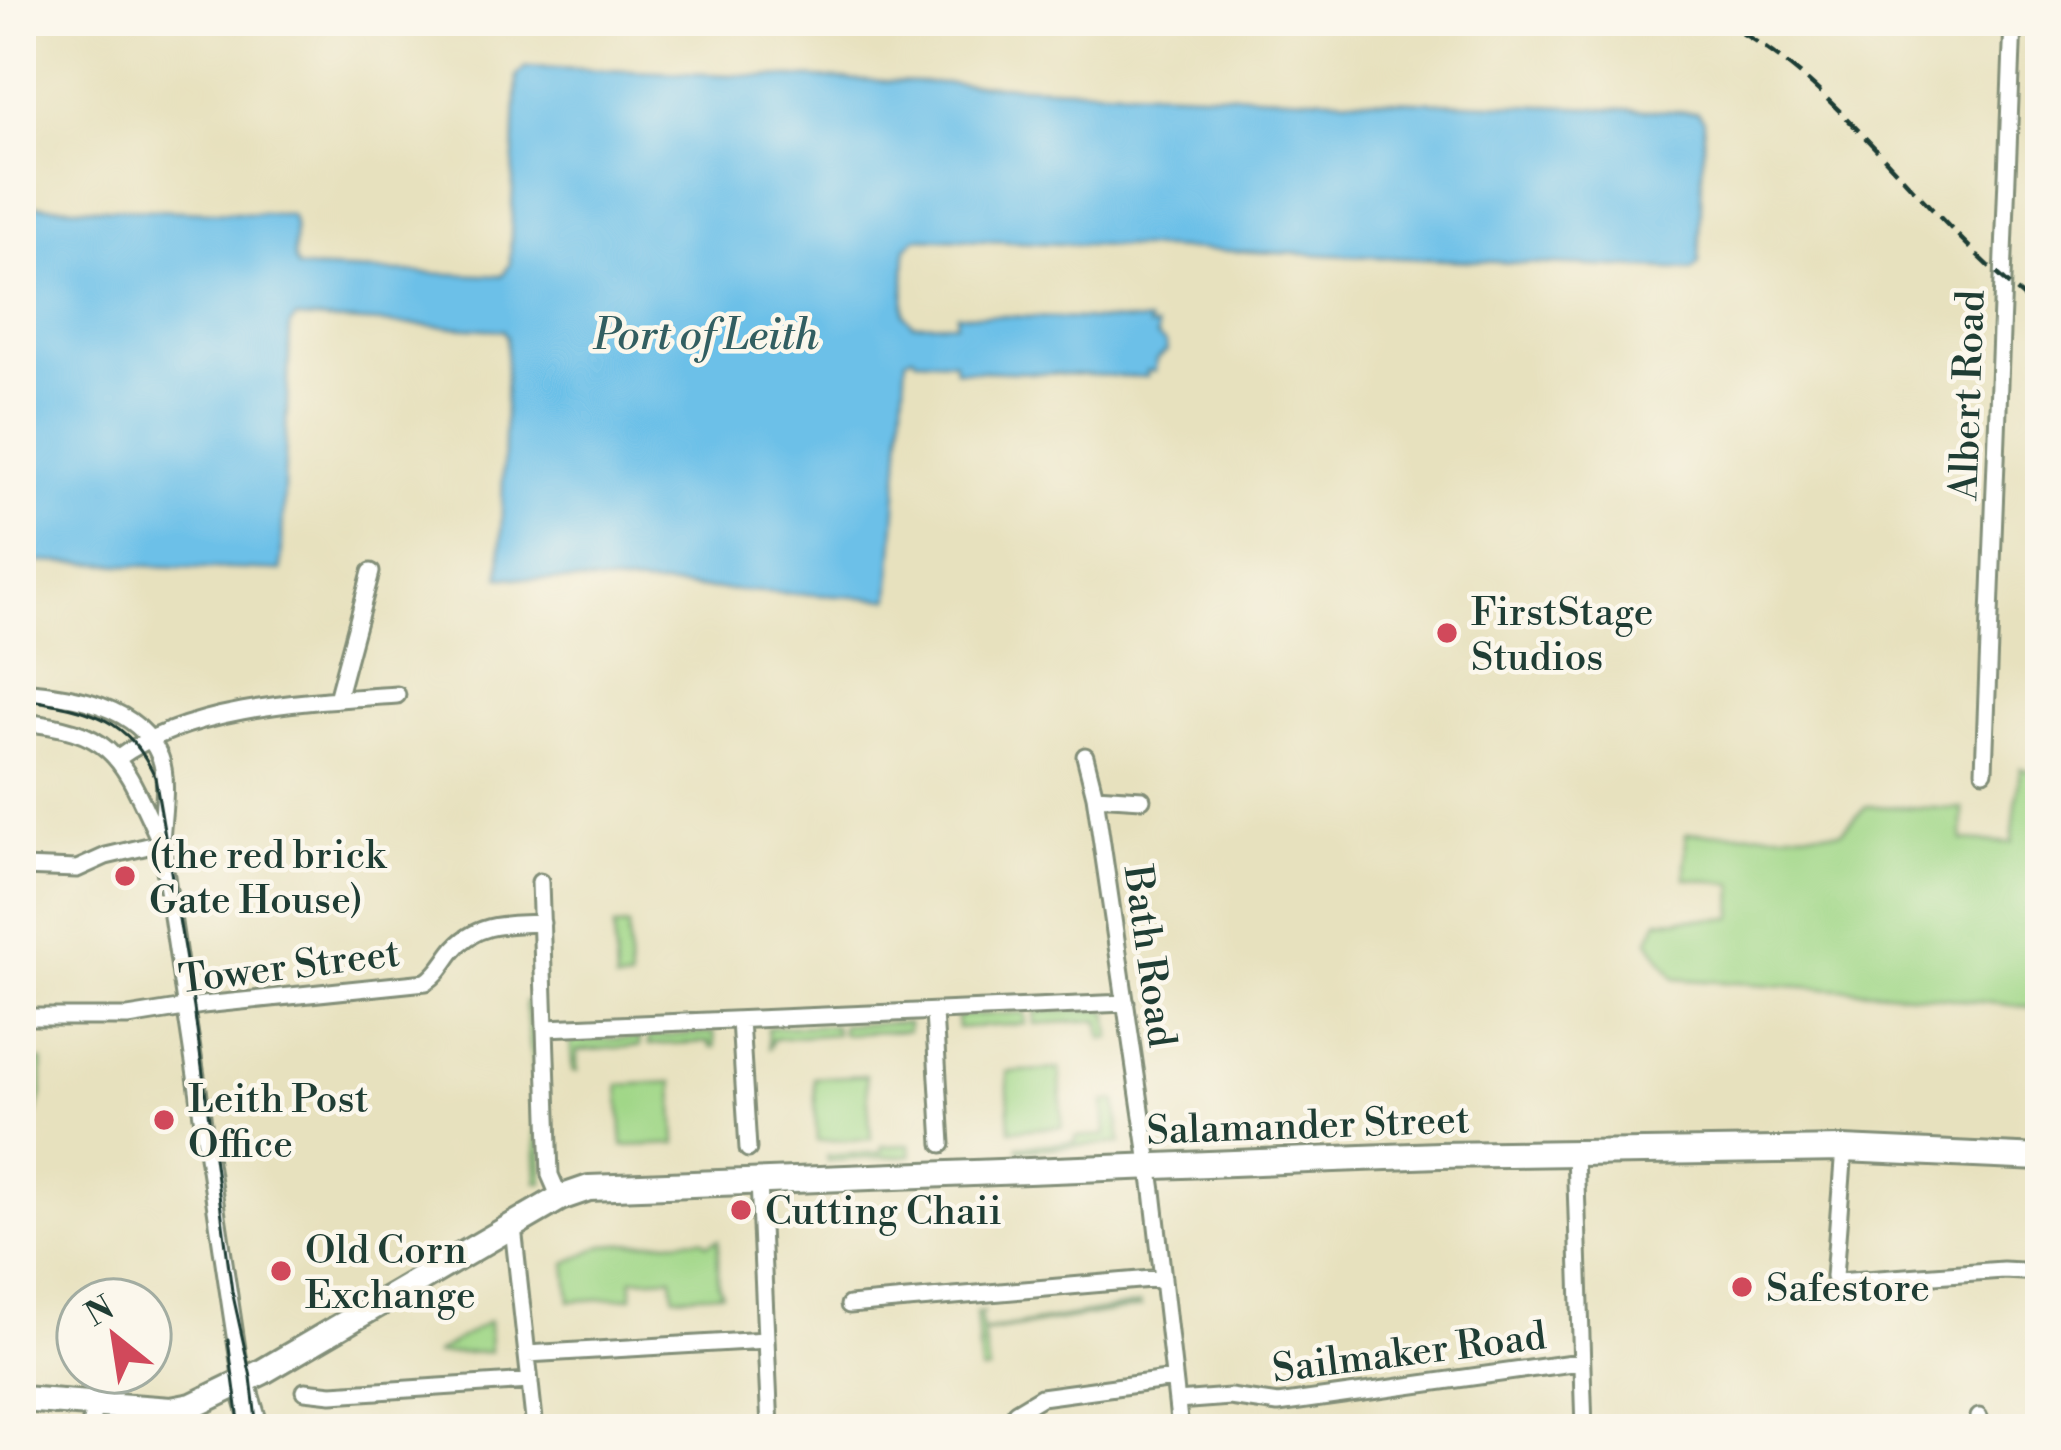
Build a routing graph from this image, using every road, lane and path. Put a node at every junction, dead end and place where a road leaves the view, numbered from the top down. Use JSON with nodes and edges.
{"nodes":[{"id":1,"x":2013,"y":21,"type":"edge"},
{"id":2,"x":370,"y":572,"type":"dead end"},
{"id":3,"x":21,"y":691,"type":"edge"},
{"id":4,"x":397,"y":695,"type":"dead end"},
{"id":5,"x":337,"y":699,"type":"junction"},
{"id":6,"x":21,"y":722,"type":"edge"},
{"id":7,"x":147,"y":738,"type":"junction"},
{"id":8,"x":1085,"y":757,"type":"dead end"},
{"id":9,"x":117,"y":759,"type":"junction"},
{"id":10,"x":1984,"y":771,"type":"dead end"},
{"id":11,"x":1095,"y":796,"type":"junction"},
{"id":12,"x":1142,"y":799,"type":"dead end"},
{"id":13,"x":161,"y":843,"type":"junction"},
{"id":14,"x":21,"y":867,"type":"edge"},
{"id":15,"x":540,"y":882,"type":"dead end"},
{"id":16,"x":542,"y":923,"type":"junction"},
{"id":17,"x":1126,"y":1003,"type":"junction"},
{"id":18,"x":188,"y":1009,"type":"junction"},
{"id":19,"x":934,"y":1013,"type":"junction"},
{"id":20,"x":21,"y":1018,"type":"edge"},
{"id":21,"x":740,"y":1020,"type":"junction"},
{"id":22,"x":546,"y":1028,"type":"junction"},
{"id":23,"x":942,"y":1144,"type":"dead end"},
{"id":24,"x":748,"y":1149,"type":"dead end"},
{"id":25,"x":1844,"y":1149,"type":"junction"},
{"id":26,"x":1575,"y":1152,"type":"junction"},
{"id":27,"x":2040,"y":1158,"type":"edge"},
{"id":28,"x":1148,"y":1165,"type":"junction"},
{"id":29,"x":760,"y":1181,"type":"junction"},
{"id":30,"x":569,"y":1194,"type":"junction"},
{"id":31,"x":513,"y":1227,"type":"junction"},
{"id":32,"x":2040,"y":1272,"type":"edge"},
{"id":33,"x":1163,"y":1278,"type":"junction"},
{"id":34,"x":849,"y":1305,"type":"dead end"},
{"id":35,"x":766,"y":1340,"type":"junction"},
{"id":36,"x":527,"y":1354,"type":"junction"},
{"id":37,"x":1580,"y":1362,"type":"junction"},
{"id":38,"x":1174,"y":1378,"type":"junction"},
{"id":39,"x":530,"y":1381,"type":"junction"},
{"id":40,"x":242,"y":1382,"type":"junction"},
{"id":41,"x":304,"y":1391,"type":"dead end"},
{"id":42,"x":21,"y":1400,"type":"edge"},
{"id":43,"x":1177,"y":1402,"type":"junction"},
{"id":44,"x":92,"y":1417,"type":"edge"},
{"id":45,"x":242,"y":1429,"type":"edge"},
{"id":46,"x":256,"y":1429,"type":"edge"},
{"id":47,"x":535,"y":1429,"type":"edge"},
{"id":48,"x":770,"y":1429,"type":"edge"},
{"id":49,"x":1011,"y":1429,"type":"edge"},
{"id":50,"x":1180,"y":1429,"type":"edge"},
{"id":51,"x":1583,"y":1429,"type":"edge"}],
"edges":[{"from":1,"to":10,"type":"street","name":"Albert Road"},
{"from":2,"to":5,"type":"street"},
{"from":3,"to":7,"type":"street"},
{"from":4,"to":5,"type":"street"},
{"from":5,"to":7,"type":"street"},
{"from":6,"to":9,"type":"street"},
{"from":7,"to":9,"type":"street"},
{"from":7,"to":13,"type":"street"},
{"from":8,"to":11,"type":"street","name":"Bath Road"},
{"from":9,"to":13,"type":"street"},
{"from":11,"to":12,"type":"street"},
{"from":11,"to":17,"type":"street","name":"Bath Road"},
{"from":13,"to":14,"type":"street"},
{"from":13,"to":18,"type":"street"},
{"from":15,"to":16,"type":"street"},
{"from":16,"to":18,"type":"street","name":"Tower Street"},
{"from":16,"to":22,"type":"street"},
{"from":17,"to":19,"type":"street"},
{"from":17,"to":28,"type":"street","name":"Bath Road"},
{"from":18,"to":20,"type":"street","name":"Tower Street"},
{"from":18,"to":40,"type":"street"},
{"from":19,"to":21,"type":"street"},
{"from":19,"to":23,"type":"street"},
{"from":21,"to":22,"type":"street"},
{"from":21,"to":24,"type":"street"},
{"from":22,"to":30,"type":"street"},
{"from":25,"to":26,"type":"main road","name":"Salamander Street"},
{"from":25,"to":27,"type":"main road","name":"Salamander Street"},
{"from":25,"to":32,"type":"street"},
{"from":26,"to":28,"type":"main road","name":"Salamander Street"},
{"from":26,"to":37,"type":"street"},
{"from":28,"to":29,"type":"main road","name":"Salamander Street"},
{"from":28,"to":33,"type":"street","name":"Bath Road"},
{"from":29,"to":30,"type":"main road","name":"Salamander Street"},
{"from":29,"to":35,"type":"street"},
{"from":30,"to":31,"type":"main road"},
{"from":31,"to":36,"type":"street"},
{"from":31,"to":40,"type":"main road"},
{"from":33,"to":34,"type":"street"},
{"from":33,"to":38,"type":"street","name":"Bath Road"},
{"from":35,"to":36,"type":"street"},
{"from":35,"to":48,"type":"street"},
{"from":36,"to":39,"type":"street"},
{"from":37,"to":43,"type":"street","name":"Sailmaker Road"},
{"from":37,"to":51,"type":"street"},
{"from":38,"to":43,"type":"street","name":"Bath Road"},
{"from":38,"to":49,"type":"street"},
{"from":39,"to":41,"type":"street"},
{"from":39,"to":47,"type":"street"},
{"from":40,"to":44,"type":"main road"},
{"from":40,"to":45,"type":"main road"},
{"from":40,"to":46,"type":"main road"},
{"from":42,"to":44,"type":"main road"},
{"from":43,"to":50,"type":"street","name":"Bath Road"}]}
